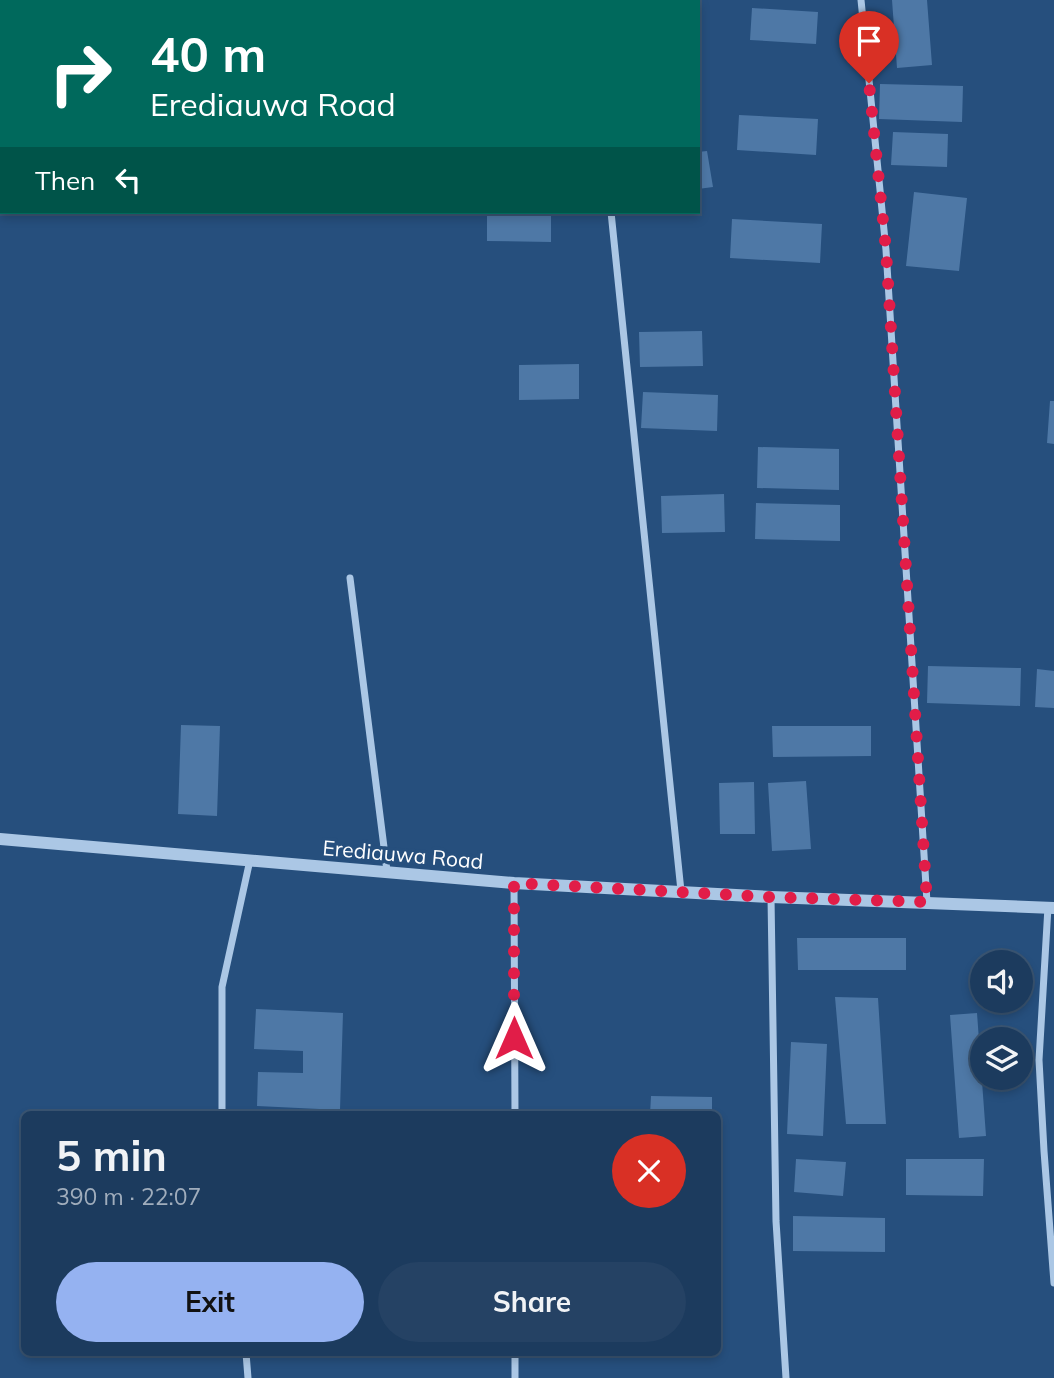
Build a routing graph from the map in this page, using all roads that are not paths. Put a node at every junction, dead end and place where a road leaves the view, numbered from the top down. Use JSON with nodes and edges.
{"nodes":[{"id":1,"x":862,"y":0,"type":"edge"},
{"id":2,"x":611,"y":214,"type":"edge"},
{"id":3,"x":350,"y":578,"type":"dead end"},
{"id":4,"x":0,"y":839,"type":"edge"},
{"id":5,"x":250,"y":860,"type":"junction"},
{"id":6,"x":387,"y":871,"type":"junction"},
{"id":7,"x":514,"y":883,"type":"junction"},
{"id":8,"x":681,"y":891,"type":"junction"},
{"id":9,"x":771,"y":897,"type":"junction"},
{"id":10,"x":927,"y":902,"type":"junction"},
{"id":11,"x":1051,"y":908,"type":"edge"},
{"id":12,"x":222,"y":1111,"type":"edge"},
{"id":13,"x":514,"y":1111,"type":"edge"},
{"id":14,"x":1054,"y":1283,"type":"edge"},
{"id":15,"x":246,"y":1356,"type":"edge"},
{"id":16,"x":515,"y":1356,"type":"edge"},
{"id":17,"x":248,"y":1378,"type":"edge"},
{"id":18,"x":515,"y":1378,"type":"edge"},
{"id":19,"x":786,"y":1378,"type":"edge"}],
"edges":[{"from":1,"to":10,"type":"street"},
{"from":2,"to":8,"type":"street"},
{"from":3,"to":6,"type":"street"},
{"from":4,"to":5,"type":"street","name":"Erediauwa Road"},
{"from":5,"to":6,"type":"street","name":"Erediauwa Road"},
{"from":5,"to":12,"type":"street"},
{"from":6,"to":7,"type":"street","name":"Erediauwa Road"},
{"from":7,"to":8,"type":"street","name":"Erediauwa Road"},
{"from":7,"to":13,"type":"street"},
{"from":8,"to":9,"type":"street","name":"Erediauwa Road"},
{"from":9,"to":10,"type":"street","name":"Erediauwa Road"},
{"from":9,"to":19,"type":"street"},
{"from":10,"to":11,"type":"street","name":"Erediauwa Road"},
{"from":11,"to":14,"type":"street"},
{"from":15,"to":17,"type":"street"},
{"from":16,"to":18,"type":"street"}]}
